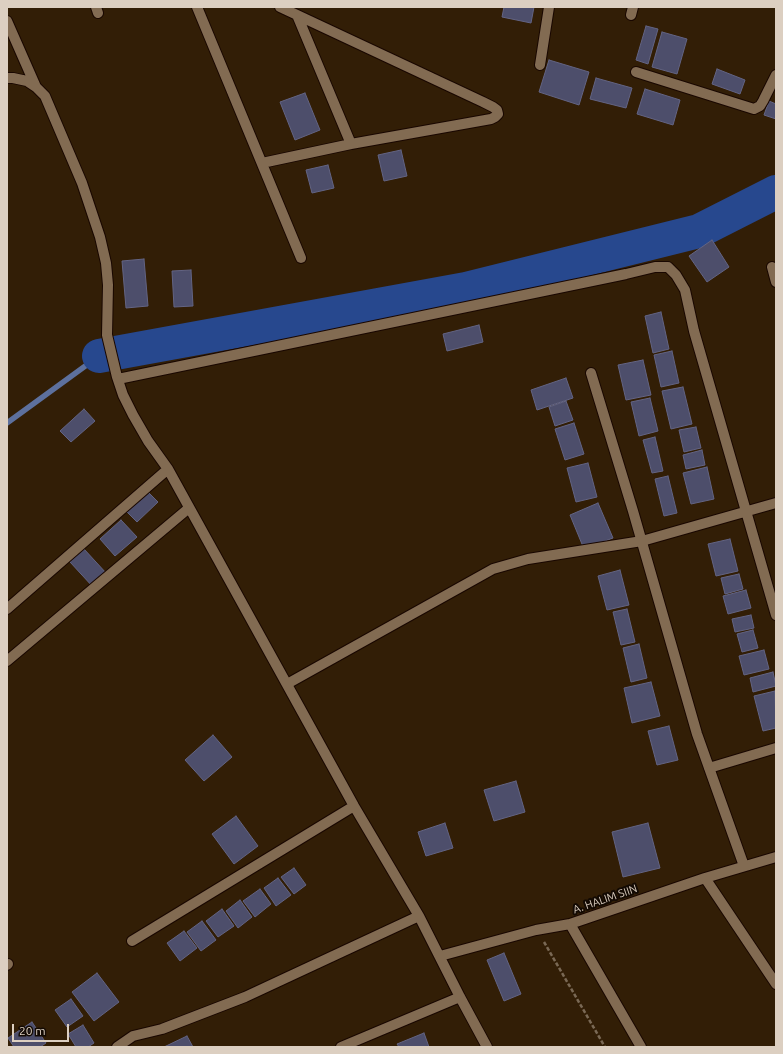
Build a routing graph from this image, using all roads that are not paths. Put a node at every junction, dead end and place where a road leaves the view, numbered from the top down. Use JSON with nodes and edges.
{"nodes":[{"id":1,"x":197,"y":7,"type":"edge"},
{"id":2,"x":280,"y":7,"type":"edge"},
{"id":3,"x":549,"y":7,"type":"edge"},
{"id":4,"x":297,"y":15,"type":"junction"},
{"id":5,"x":7,"y":21,"type":"edge"},
{"id":6,"x":540,"y":64,"type":"dead end"},
{"id":7,"x":636,"y":72,"type":"dead end"},
{"id":8,"x":776,"y":75,"type":"edge"},
{"id":9,"x":7,"y":78,"type":"edge"},
{"id":10,"x":36,"y":87,"type":"junction"},
{"id":11,"x":351,"y":144,"type":"junction"},
{"id":12,"x":262,"y":163,"type":"junction"},
{"id":13,"x":301,"y":258,"type":"dead end"},
{"id":14,"x":772,"y":267,"type":"dead end"},
{"id":15,"x":776,"y":282,"type":"edge"},
{"id":16,"x":591,"y":372,"type":"dead end"},
{"id":17,"x":117,"y":378,"type":"junction"},
{"id":18,"x":168,"y":469,"type":"junction"},
{"id":19,"x":776,"y":503,"type":"edge"},
{"id":20,"x":189,"y":508,"type":"junction"},
{"id":21,"x":747,"y":512,"type":"junction"},
{"id":22,"x":642,"y":541,"type":"junction"},
{"id":23,"x":7,"y":610,"type":"edge"},
{"id":24,"x":776,"y":615,"type":"edge"},
{"id":25,"x":7,"y":661,"type":"edge"},
{"id":26,"x":286,"y":684,"type":"junction"},
{"id":27,"x":776,"y":748,"type":"edge"},
{"id":28,"x":709,"y":768,"type":"junction"},
{"id":29,"x":354,"y":806,"type":"junction"},
{"id":30,"x":776,"y":857,"type":"edge"},
{"id":31,"x":744,"y":866,"type":"junction"},
{"id":32,"x":705,"y":878,"type":"junction"},
{"id":33,"x":419,"y":916,"type":"junction"},
{"id":34,"x":570,"y":924,"type":"junction"},
{"id":35,"x":132,"y":941,"type":"dead end"},
{"id":36,"x":440,"y":956,"type":"junction"},
{"id":37,"x":776,"y":984,"type":"edge"},
{"id":38,"x":460,"y":997,"type":"junction"},
{"id":39,"x":117,"y":1047,"type":"edge"},
{"id":40,"x":341,"y":1047,"type":"edge"},
{"id":41,"x":487,"y":1047,"type":"edge"},
{"id":42,"x":641,"y":1047,"type":"edge"}],
"edges":[{"from":1,"to":12,"type":"street"},
{"from":2,"to":4,"type":"street"},
{"from":3,"to":6,"type":"street"},
{"from":4,"to":11,"type":"street"},
{"from":4,"to":11,"type":"street"},
{"from":5,"to":10,"type":"street"},
{"from":7,"to":8,"type":"street"},
{"from":9,"to":10,"type":"street"},
{"from":10,"to":17,"type":"street"},
{"from":11,"to":12,"type":"street"},
{"from":12,"to":13,"type":"street"},
{"from":14,"to":15,"type":"street"},
{"from":16,"to":22,"type":"street"},
{"from":17,"to":18,"type":"street"},
{"from":17,"to":21,"type":"street"},
{"from":18,"to":20,"type":"street"},
{"from":18,"to":23,"type":"street"},
{"from":19,"to":21,"type":"street"},
{"from":20,"to":25,"type":"street"},
{"from":20,"to":26,"type":"street"},
{"from":21,"to":22,"type":"street"},
{"from":21,"to":24,"type":"street"},
{"from":22,"to":26,"type":"street"},
{"from":22,"to":28,"type":"street"},
{"from":26,"to":29,"type":"street"},
{"from":27,"to":28,"type":"street"},
{"from":28,"to":31,"type":"street"},
{"from":29,"to":33,"type":"street"},
{"from":29,"to":35,"type":"street"},
{"from":30,"to":31,"type":"street","name":"A. HALIM SIIN"},
{"from":31,"to":32,"type":"street","name":"A. HALIM SIIN"},
{"from":32,"to":34,"type":"street","name":"A. HALIM SIIN"},
{"from":32,"to":37,"type":"street"},
{"from":33,"to":36,"type":"street"},
{"from":33,"to":39,"type":"street"},
{"from":34,"to":36,"type":"street","name":"A. HALIM SIIN"},
{"from":34,"to":42,"type":"street"},
{"from":36,"to":38,"type":"street"},
{"from":38,"to":40,"type":"street"},
{"from":38,"to":41,"type":"street"}]}
